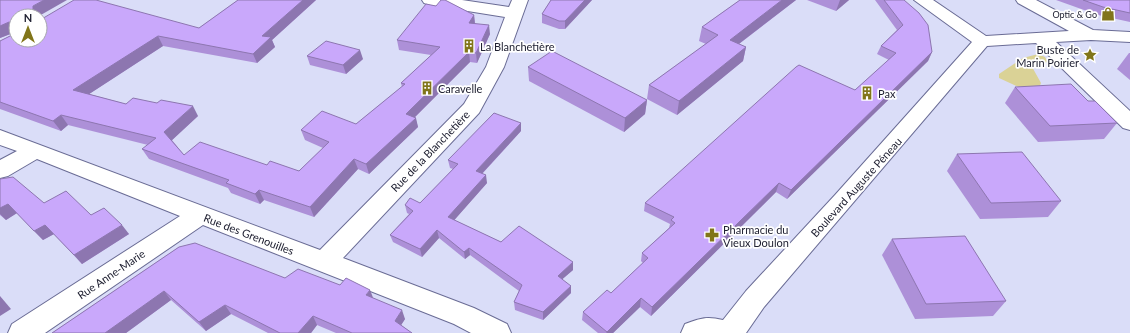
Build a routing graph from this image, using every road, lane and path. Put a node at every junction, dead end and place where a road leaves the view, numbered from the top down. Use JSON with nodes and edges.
{"nodes":[{"id":1,"x":430,"y":0,"type":"edge"},
{"id":2,"x":922,"y":0,"type":"edge"},
{"id":3,"x":1024,"y":0,"type":"edge"},
{"id":4,"x":518,"y":6,"type":"edge"},
{"id":5,"x":1091,"y":35,"type":"junction"},
{"id":6,"x":1040,"y":37,"type":"junction"},
{"id":7,"x":1130,"y":37,"type":"edge"},
{"id":8,"x":982,"y":41,"type":"junction"},
{"id":9,"x":1130,"y":123,"type":"edge"},
{"id":10,"x":0,"y":137,"type":"edge"},
{"id":11,"x":35,"y":151,"type":"junction"},
{"id":12,"x":0,"y":170,"type":"edge"},
{"id":13,"x":200,"y":215,"type":"junction"},
{"id":14,"x":323,"y":263,"type":"junction"},
{"id":15,"x":22,"y":333,"type":"edge"},
{"id":16,"x":497,"y":333,"type":"edge"},
{"id":17,"x":695,"y":333,"type":"edge"},
{"id":18,"x":725,"y":333,"type":"edge"},
{"id":19,"x":730,"y":333,"type":"edge"}],
"edges":[{"from":1,"to":4,"type":"street"},
{"from":2,"to":8,"type":"street"},
{"from":3,"to":5,"type":"street"},
{"from":4,"to":14,"type":"street","name":"Rue de la Blanchetière"},
{"from":5,"to":6,"type":"street"},
{"from":5,"to":7,"type":"street"},
{"from":6,"to":8,"type":"street"},
{"from":6,"to":9,"type":"street"},
{"from":8,"to":19,"type":"street","name":"Boulevard Auguste Péneau"},
{"from":10,"to":11,"type":"street","name":"Rue des Grenouilles"},
{"from":11,"to":12,"type":"street"},
{"from":11,"to":13,"type":"street","name":"Rue des Grenouilles"},
{"from":13,"to":14,"type":"street","name":"Rue des Grenouilles"},
{"from":13,"to":15,"type":"street","name":"Rue Anne-Marie"},
{"from":14,"to":16,"type":"street","name":"Rue des Grenouilles"},
{"from":17,"to":18,"type":"street"}]}
